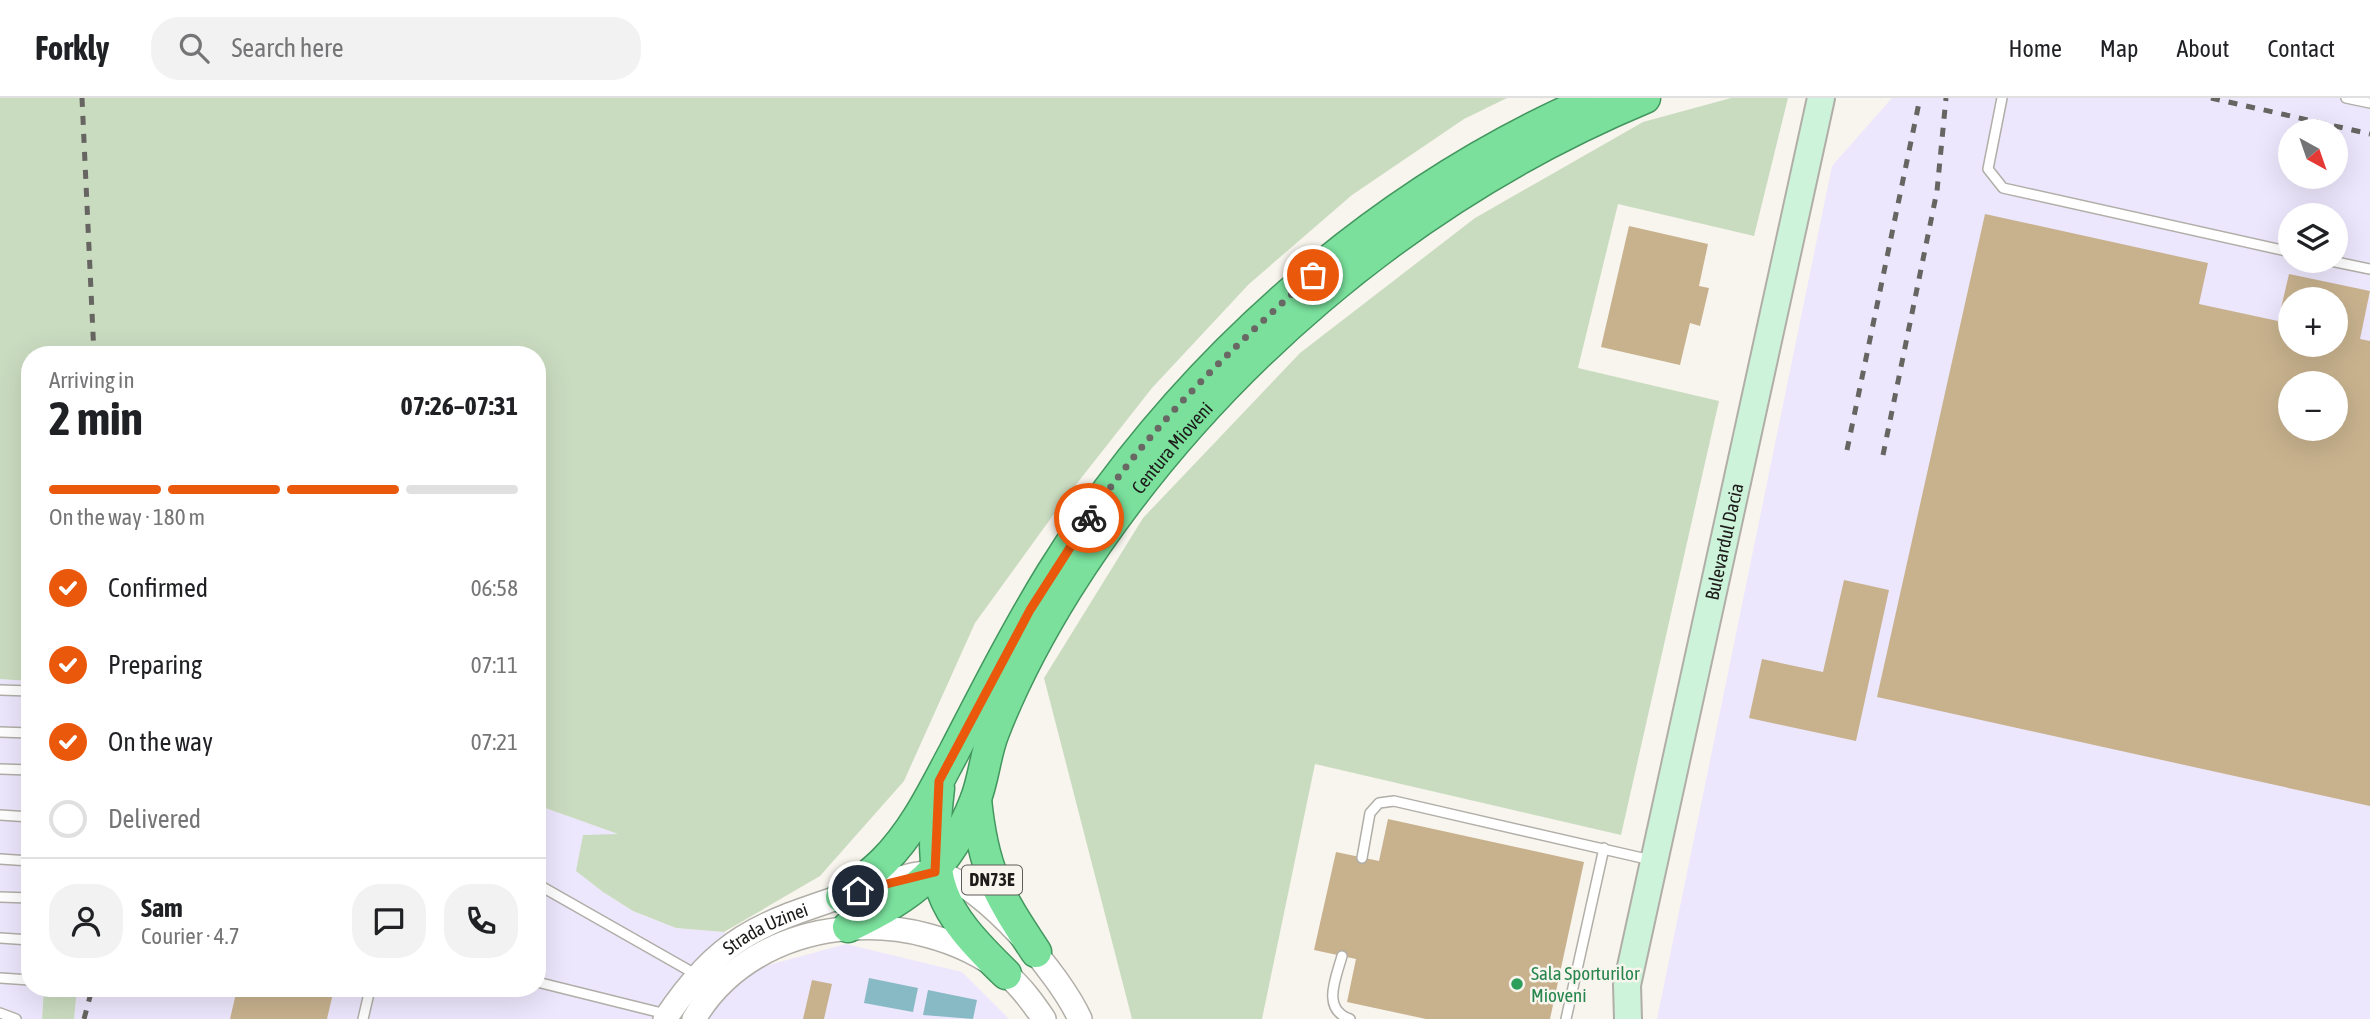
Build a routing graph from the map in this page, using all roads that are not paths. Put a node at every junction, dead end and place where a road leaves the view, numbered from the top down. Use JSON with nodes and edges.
{"nodes":[{"id":1,"x":1596,"y":98,"type":"edge"},
{"id":2,"x":1645,"y":98,"type":"edge"},
{"id":3,"x":1821,"y":98,"type":"edge"},
{"id":4,"x":2002,"y":98,"type":"edge"},
{"id":5,"x":2346,"y":98,"type":"edge"},
{"id":6,"x":2370,"y":103,"type":"edge"},
{"id":7,"x":2278,"y":249,"type":"edge"},
{"id":8,"x":2348,"y":264,"type":"edge"},
{"id":9,"x":2370,"y":269,"type":"edge"},
{"id":10,"x":1039,"y":616,"type":"junction"},
{"id":11,"x":0,"y":690,"type":"edge"},
{"id":12,"x":21,"y":691,"type":"edge"},
{"id":13,"x":0,"y":732,"type":"edge"},
{"id":14,"x":21,"y":733,"type":"edge"},
{"id":15,"x":0,"y":769,"type":"edge"},
{"id":16,"x":21,"y":770,"type":"edge"},
{"id":17,"x":939,"y":781,"type":"junction"},
{"id":18,"x":976,"y":799,"type":"junction"},
{"id":19,"x":0,"y":815,"type":"edge"},
{"id":20,"x":21,"y":816,"type":"edge"},
{"id":21,"x":1604,"y":848,"type":"junction"},
{"id":22,"x":1362,"y":858,"type":"dead end"},
{"id":23,"x":0,"y":859,"type":"edge"},
{"id":24,"x":21,"y":860,"type":"edge"},
{"id":25,"x":1655,"y":861,"type":"junction"},
{"id":26,"x":935,"y":872,"type":"junction"},
{"id":27,"x":546,"y":889,"type":"edge"},
{"id":28,"x":0,"y":897,"type":"edge"},
{"id":29,"x":841,"y":897,"type":"junction"},
{"id":30,"x":21,"y":898,"type":"edge"},
{"id":31,"x":848,"y":927,"type":"junction"},
{"id":32,"x":0,"y":938,"type":"edge"},
{"id":33,"x":21,"y":939,"type":"edge"},
{"id":34,"x":1036,"y":952,"type":"junction"},
{"id":35,"x":1342,"y":956,"type":"dead end"},
{"id":36,"x":1006,"y":974,"type":"junction"},
{"id":37,"x":697,"y":975,"type":"junction"},
{"id":38,"x":0,"y":978,"type":"edge"},
{"id":39,"x":21,"y":979,"type":"edge"},
{"id":40,"x":546,"y":984,"type":"edge"},
{"id":41,"x":1627,"y":985,"type":"junction"},
{"id":42,"x":368,"y":997,"type":"edge"},
{"id":43,"x":0,"y":1013,"type":"edge"},
{"id":44,"x":666,"y":1017,"type":"edge"},
{"id":45,"x":16,"y":1019,"type":"edge"},
{"id":46,"x":363,"y":1019,"type":"edge"},
{"id":47,"x":694,"y":1019,"type":"edge"},
{"id":48,"x":1044,"y":1019,"type":"edge"},
{"id":49,"x":1080,"y":1019,"type":"edge"},
{"id":50,"x":1350,"y":1019,"type":"edge"},
{"id":51,"x":1566,"y":1019,"type":"edge"},
{"id":52,"x":1609,"y":1019,"type":"edge"},
{"id":53,"x":1628,"y":1019,"type":"edge"}],
"edges":[{"from":1,"to":10,"type":"highway","name":"Centura Mioveni","number":"DN73E"},
{"from":2,"to":10,"type":"highway","name":"Centura Mioveni","number":"DN73E"},
{"from":3,"to":25,"type":"main road","name":"Bulevardul Dacia"},
{"from":4,"to":7,"type":"lane"},
{"from":5,"to":6,"type":"lane"},
{"from":8,"to":9,"type":"lane"},
{"from":10,"to":17,"type":"highway","name":"Centura Mioveni","number":"DN73E"},
{"from":10,"to":18,"type":"highway","name":"Centura Mioveni","number":"DN73E"},
{"from":11,"to":12,"type":"lane"},
{"from":13,"to":14,"type":"lane"},
{"from":15,"to":16,"type":"lane"},
{"from":17,"to":26,"type":"highway","number":"DN73E"},
{"from":17,"to":29,"type":"highway","name":"Centura Mioveni","number":"DN73E"},
{"from":18,"to":26,"type":"highway","name":"Centura Mioveni","number":"DN73E"},
{"from":18,"to":34,"type":"highway","number":"DN73E"},
{"from":19,"to":20,"type":"lane"},
{"from":21,"to":22,"type":"lane"},
{"from":21,"to":25,"type":"lane"},
{"from":21,"to":51,"type":"lane"},
{"from":23,"to":24,"type":"lane"},
{"from":25,"to":41,"type":"main road","name":"Bulevardul Dacia"},
{"from":26,"to":29,"type":"street","name":"Strada Uzinei"},
{"from":26,"to":31,"type":"highway","name":"Centura Mioveni","number":"DN73E"},
{"from":26,"to":34,"type":"street"},
{"from":26,"to":36,"type":"highway","number":"DN73E"},
{"from":27,"to":37,"type":"lane"},
{"from":28,"to":30,"type":"lane"},
{"from":29,"to":37,"type":"street","name":"Strada Uzinei"},
{"from":31,"to":36,"type":"street","name":"Strada Uzinei"},
{"from":31,"to":47,"type":"street","name":"Strada Uzinei"},
{"from":32,"to":33,"type":"lane"},
{"from":34,"to":49,"type":"street"},
{"from":35,"to":50,"type":"lane"},
{"from":36,"to":48,"type":"street","name":"Strada Uzinei"},
{"from":37,"to":44,"type":"street","name":"Strada Uzinei"},
{"from":38,"to":39,"type":"lane"},
{"from":40,"to":44,"type":"lane"},
{"from":41,"to":52,"type":"main road"},
{"from":41,"to":53,"type":"main road"},
{"from":42,"to":46,"type":"lane"},
{"from":43,"to":45,"type":"lane"}]}
